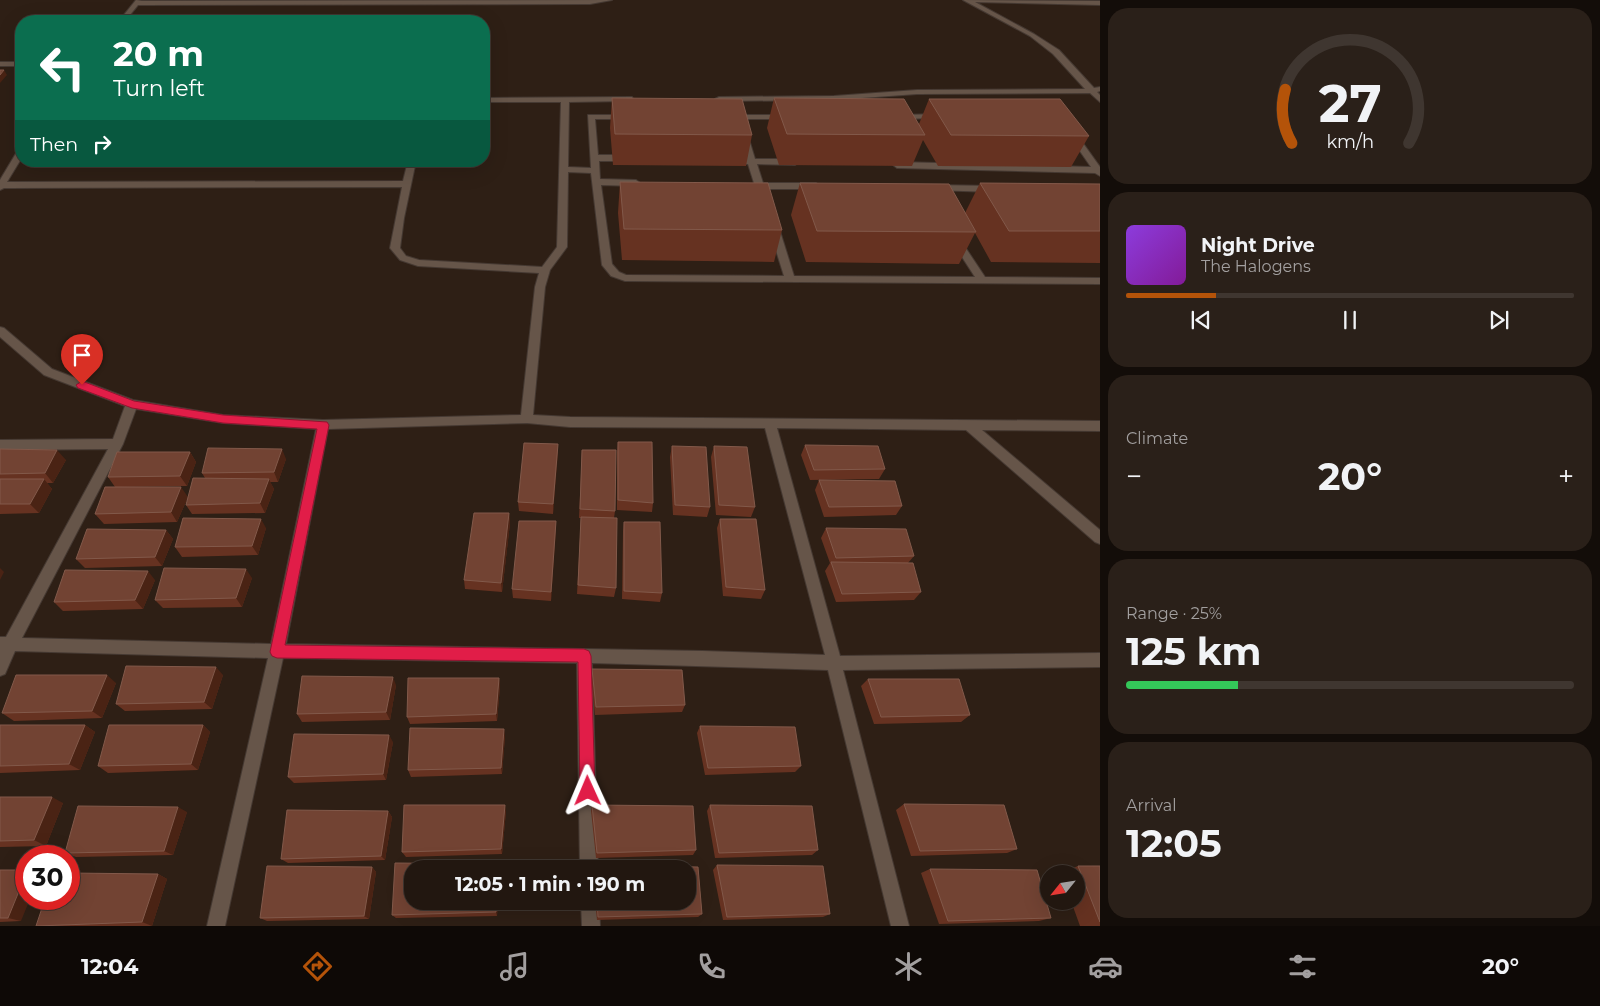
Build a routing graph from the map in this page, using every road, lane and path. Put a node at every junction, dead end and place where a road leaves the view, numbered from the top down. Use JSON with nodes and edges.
{"nodes":[{"id":1,"x":609,"y":0,"type":"edge"},
{"id":2,"x":966,"y":0,"type":"edge"},
{"id":3,"x":309,"y":1,"type":"edge"},
{"id":4,"x":590,"y":1,"type":"edge"},
{"id":5,"x":137,"y":2,"type":"edge"},
{"id":6,"x":1100,"y":3,"type":"edge"},
{"id":7,"x":127,"y":15,"type":"edge"},
{"id":8,"x":0,"y":64,"type":"edge"},
{"id":9,"x":15,"y":64,"type":"edge"},
{"id":10,"x":1098,"y":91,"type":"edge"},
{"id":11,"x":635,"y":99,"type":"edge"},
{"id":12,"x":714,"y":99,"type":"edge"},
{"id":13,"x":490,"y":100,"type":"edge"},
{"id":14,"x":565,"y":100,"type":"junction"},
{"id":15,"x":1100,"y":100,"type":"edge"},
{"id":16,"x":949,"y":116,"type":"edge"},
{"id":17,"x":634,"y":117,"type":"edge"},
{"id":18,"x":719,"y":117,"type":"edge"},
{"id":19,"x":738,"y":117,"type":"junction"},
{"id":20,"x":796,"y":117,"type":"edge"},
{"id":21,"x":1066,"y":124,"type":"edge"},
{"id":22,"x":895,"y":126,"type":"edge"},
{"id":23,"x":594,"y":158,"type":"junction"},
{"id":24,"x":633,"y":158,"type":"edge"},
{"id":25,"x":15,"y":161,"type":"edge"},
{"id":26,"x":722,"y":161,"type":"edge"},
{"id":27,"x":752,"y":161,"type":"junction"},
{"id":28,"x":801,"y":163,"type":"edge"},
{"id":29,"x":890,"y":165,"type":"edge"},
{"id":30,"x":0,"y":167,"type":"edge"},
{"id":31,"x":11,"y":167,"type":"junction"},
{"id":32,"x":410,"y":167,"type":"edge"},
{"id":33,"x":564,"y":169,"type":"junction"},
{"id":34,"x":1099,"y":172,"type":"edge"},
{"id":35,"x":595,"y":176,"type":"junction"},
{"id":36,"x":644,"y":183,"type":"edge"},
{"id":37,"x":406,"y":184,"type":"junction"},
{"id":38,"x":740,"y":185,"type":"edge"},
{"id":39,"x":0,"y":186,"type":"edge"},
{"id":40,"x":760,"y":186,"type":"junction"},
{"id":41,"x":826,"y":186,"type":"edge"},
{"id":42,"x":921,"y":188,"type":"edge"},
{"id":43,"x":1001,"y":189,"type":"edge"},
{"id":44,"x":766,"y":204,"type":"edge"},
{"id":45,"x":772,"y":223,"type":"edge"},
{"id":46,"x":952,"y":234,"type":"edge"},
{"id":47,"x":545,"y":270,"type":"junction"},
{"id":48,"x":790,"y":279,"type":"junction"},
{"id":49,"x":982,"y":280,"type":"junction"},
{"id":50,"x":1100,"y":281,"type":"edge"},
{"id":51,"x":0,"y":331,"type":"edge"},
{"id":52,"x":132,"y":404,"type":"junction"},
{"id":53,"x":527,"y":419,"type":"junction"},
{"id":54,"x":770,"y":423,"type":"junction"},
{"id":55,"x":323,"y":425,"type":"junction"},
{"id":56,"x":969,"y":425,"type":"junction"},
{"id":57,"x":1100,"y":426,"type":"edge"},
{"id":58,"x":117,"y":444,"type":"junction"},
{"id":59,"x":0,"y":445,"type":"edge"},
{"id":60,"x":1100,"y":538,"type":"edge"},
{"id":61,"x":6,"y":644,"type":"edge"},
{"id":62,"x":277,"y":652,"type":"junction"},
{"id":63,"x":584,"y":656,"type":"junction"},
{"id":64,"x":1100,"y":660,"type":"edge"},
{"id":65,"x":834,"y":663,"type":"junction"},
{"id":66,"x":0,"y":669,"type":"edge"},
{"id":67,"x":589,"y":860,"type":"edge"},
{"id":68,"x":590,"y":910,"type":"edge"},
{"id":69,"x":216,"y":926,"type":"edge"},
{"id":70,"x":590,"y":926,"type":"edge"},
{"id":71,"x":900,"y":926,"type":"edge"}],
"edges":[{"from":1,"to":4,"type":"street"},
{"from":2,"to":6,"type":"street"},
{"from":2,"to":10,"type":"street"},
{"from":3,"to":4,"type":"street"},
{"from":3,"to":5,"type":"street"},
{"from":5,"to":7,"type":"street"},
{"from":8,"to":9,"type":"street"},
{"from":10,"to":12,"type":"street"},
{"from":10,"to":15,"type":"street"},
{"from":11,"to":14,"type":"street"},
{"from":13,"to":14,"type":"street"},
{"from":14,"to":33,"type":"street"},
{"from":16,"to":22,"type":"street"},
{"from":17,"to":23,"type":"street"},
{"from":18,"to":19,"type":"street"},
{"from":19,"to":20,"type":"street"},
{"from":19,"to":27,"type":"street"},
{"from":21,"to":34,"type":"street"},
{"from":23,"to":24,"type":"street"},
{"from":23,"to":35,"type":"street"},
{"from":25,"to":31,"type":"street"},
{"from":26,"to":27,"type":"street"},
{"from":27,"to":28,"type":"street"},
{"from":27,"to":40,"type":"street"},
{"from":29,"to":34,"type":"street"},
{"from":30,"to":31,"type":"street"},
{"from":31,"to":39,"type":"street"},
{"from":32,"to":37,"type":"street"},
{"from":33,"to":35,"type":"street"},
{"from":33,"to":47,"type":"street"},
{"from":35,"to":36,"type":"street"},
{"from":35,"to":48,"type":"street"},
{"from":37,"to":39,"type":"street"},
{"from":37,"to":47,"type":"street"},
{"from":38,"to":40,"type":"street"},
{"from":40,"to":41,"type":"street"},
{"from":40,"to":44,"type":"street"},
{"from":42,"to":43,"type":"street"},
{"from":45,"to":48,"type":"street"},
{"from":46,"to":49,"type":"street"},
{"from":47,"to":53,"type":"street"},
{"from":48,"to":49,"type":"street"},
{"from":49,"to":50,"type":"street"},
{"from":51,"to":52,"type":"street"},
{"from":52,"to":55,"type":"street"},
{"from":52,"to":58,"type":"street"},
{"from":53,"to":54,"type":"street"},
{"from":53,"to":55,"type":"street"},
{"from":54,"to":56,"type":"street"},
{"from":54,"to":65,"type":"street"},
{"from":55,"to":62,"type":"street"},
{"from":56,"to":57,"type":"street"},
{"from":56,"to":60,"type":"street"},
{"from":58,"to":59,"type":"street"},
{"from":58,"to":61,"type":"street"},
{"from":61,"to":62,"type":"street"},
{"from":61,"to":66,"type":"street"},
{"from":62,"to":63,"type":"street"},
{"from":62,"to":69,"type":"street"},
{"from":63,"to":65,"type":"street"},
{"from":63,"to":67,"type":"street"},
{"from":64,"to":65,"type":"street"},
{"from":65,"to":71,"type":"street"},
{"from":68,"to":70,"type":"street"}]}
